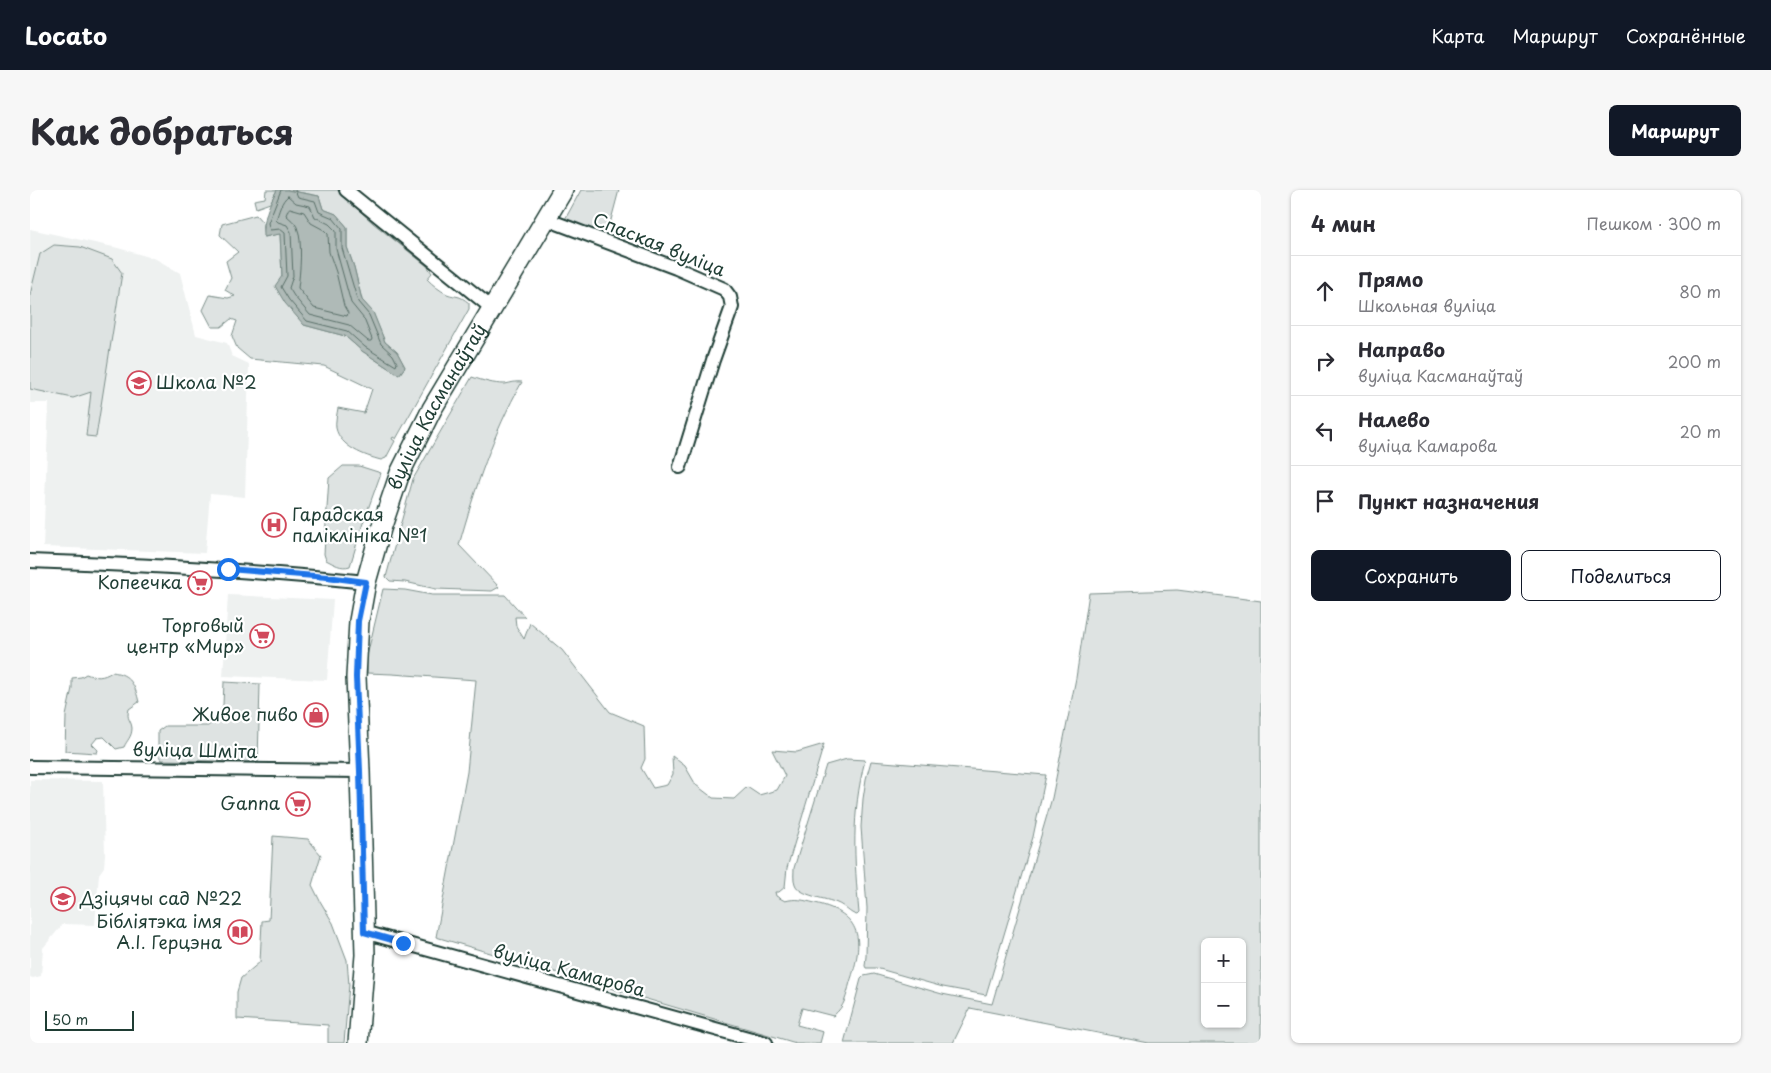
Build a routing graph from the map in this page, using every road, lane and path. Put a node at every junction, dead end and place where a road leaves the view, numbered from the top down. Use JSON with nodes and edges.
{"nodes":[{"id":1,"x":346,"y":190,"type":"edge"},
{"id":2,"x":563,"y":190,"type":"edge"},
{"id":3,"x":546,"y":219,"type":"junction"},
{"id":4,"x":493,"y":309,"type":"junction"},
{"id":5,"x":680,"y":468,"type":"dead end"},
{"id":6,"x":30,"y":561,"type":"edge"},
{"id":7,"x":366,"y":582,"type":"junction"},
{"id":8,"x":30,"y":767,"type":"edge"},
{"id":9,"x":360,"y":771,"type":"junction"},
{"id":10,"x":364,"y":932,"type":"junction"},
{"id":11,"x":358,"y":1043,"type":"edge"},
{"id":12,"x":766,"y":1043,"type":"edge"}],
"edges":[{"from":1,"to":4,"type":"street","name":"вуліца Касманаўтаў"},
{"from":2,"to":3,"type":"main road","name":"вуліца Касманаўтаў"},
{"from":3,"to":4,"type":"main road","name":"вуліца Касманаўтаў"},
{"from":3,"to":5,"type":"street","name":"Спаская вуліца"},
{"from":4,"to":7,"type":"main road","name":"вуліца Касманаўтаў"},
{"from":6,"to":7,"type":"street"},
{"from":7,"to":9,"type":"main road","name":"вуліца Касманаўтаў"},
{"from":8,"to":9,"type":"street","name":"вуліца Шміта"},
{"from":9,"to":10,"type":"main road","name":"вуліца Касманаўтаў"},
{"from":10,"to":11,"type":"main road","name":"вуліца Касманаўтаў"},
{"from":10,"to":12,"type":"street","name":"вуліца Камарова"}]}
